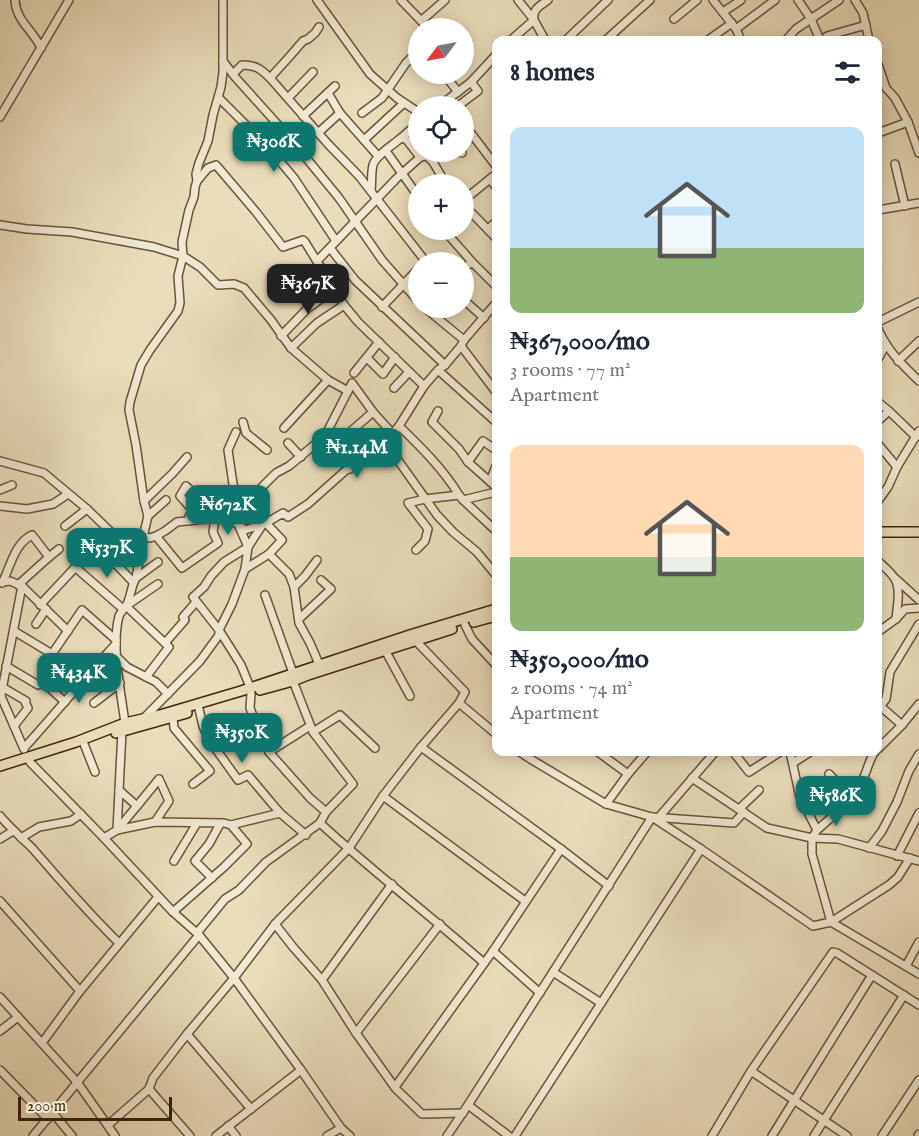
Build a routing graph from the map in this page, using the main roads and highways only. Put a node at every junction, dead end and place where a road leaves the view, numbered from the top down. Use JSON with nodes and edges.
{"nodes":[{"id":1,"x":882,"y":527,"type":"edge"},
{"id":2,"x":919,"y":531,"type":"edge"},
{"id":3,"x":882,"y":532,"type":"edge"},
{"id":4,"x":492,"y":610,"type":"edge"},
{"id":5,"x":492,"y":617,"type":"edge"},
{"id":6,"x":342,"y":661,"type":"junction"},
{"id":7,"x":293,"y":677,"type":"junction"},
{"id":8,"x":250,"y":690,"type":"junction"},
{"id":9,"x":124,"y":727,"type":"junction"},
{"id":10,"x":27,"y":756,"type":"junction"},
{"id":11,"x":0,"y":765,"type":"edge"},
{"id":12,"x":0,"y":772,"type":"edge"}],
"edges":[{"from":1,"to":2,"type":"main road"},
{"from":2,"to":3,"type":"main road"},
{"from":4,"to":6,"type":"main road"},
{"from":5,"to":6,"type":"main road"},
{"from":6,"to":7,"type":"main road"},
{"from":6,"to":7,"type":"main road"},
{"from":7,"to":8,"type":"main road"},
{"from":8,"to":9,"type":"main road"},
{"from":8,"to":9,"type":"main road"},
{"from":9,"to":10,"type":"main road"},
{"from":9,"to":10,"type":"main road"},
{"from":10,"to":11,"type":"main road"},
{"from":10,"to":12,"type":"main road"}]}
